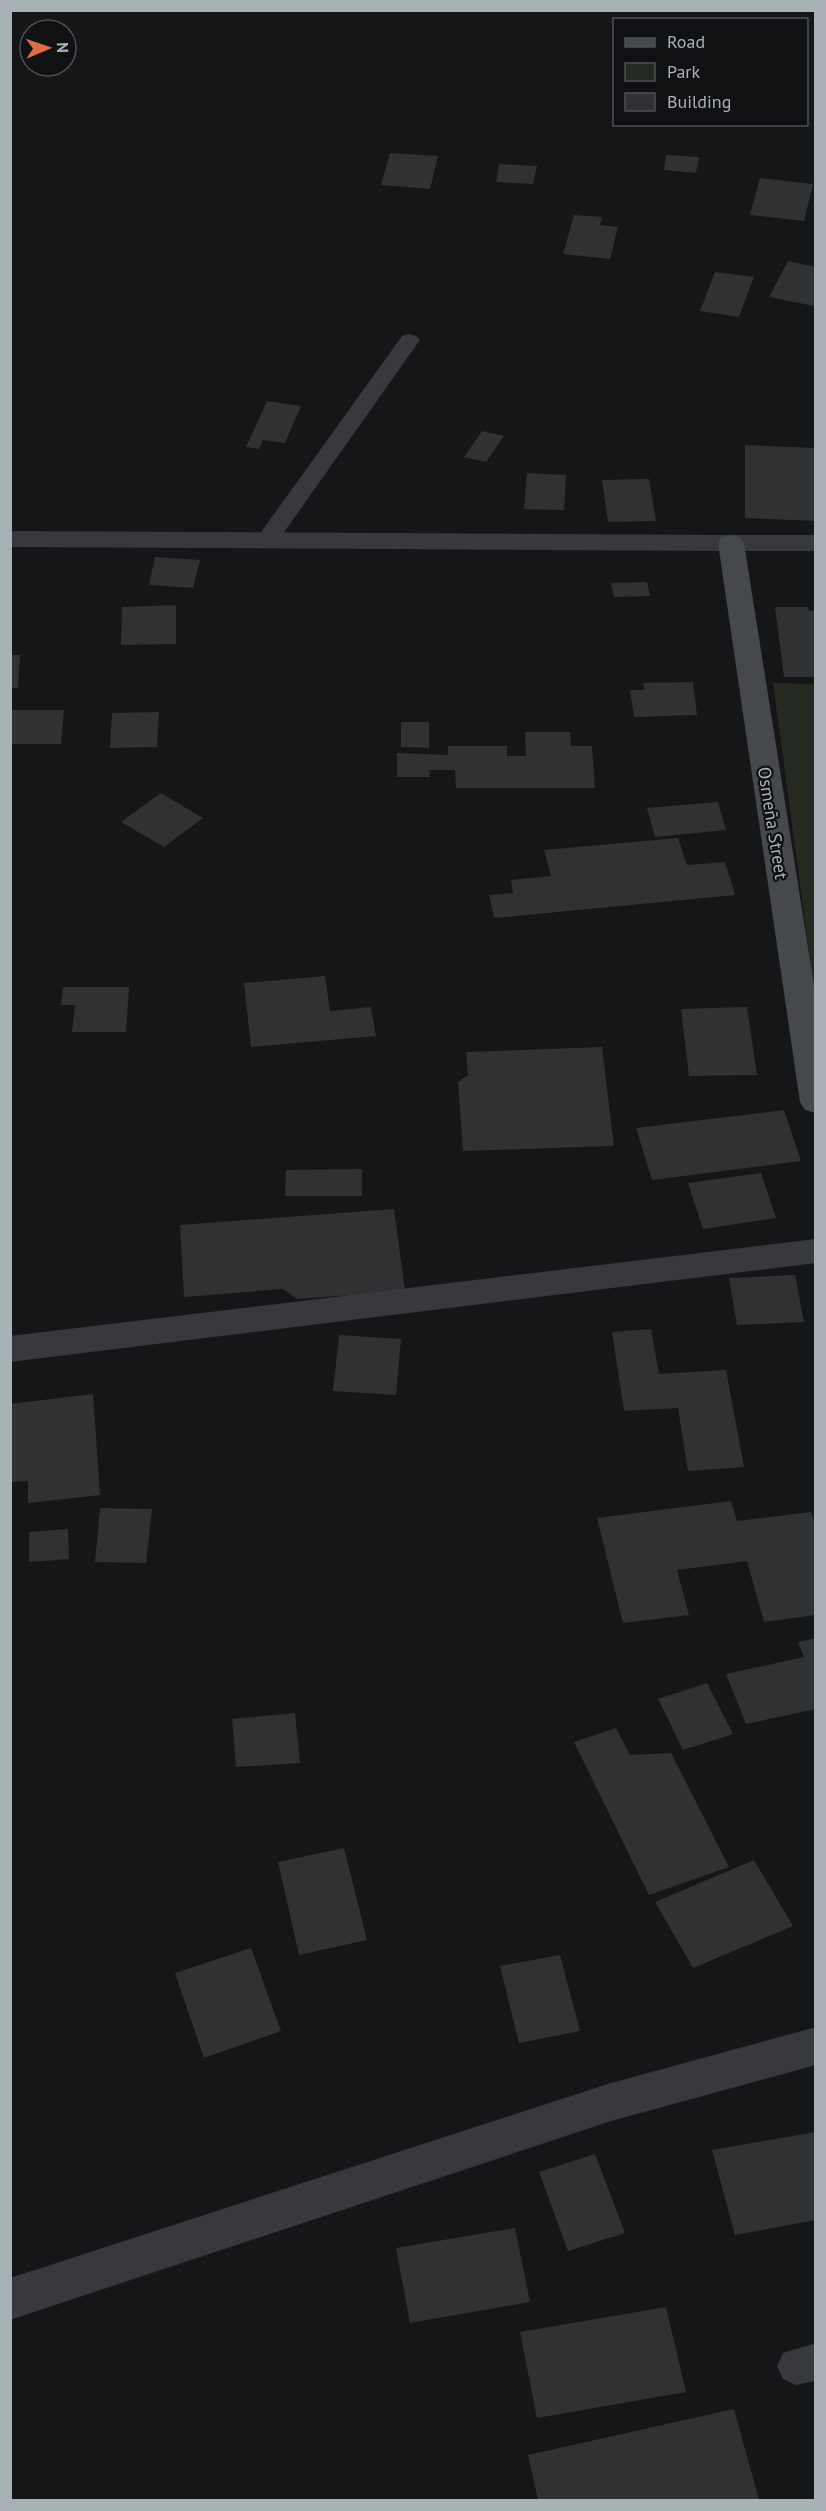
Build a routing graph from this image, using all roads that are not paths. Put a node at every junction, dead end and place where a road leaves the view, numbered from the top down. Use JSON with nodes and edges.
{"nodes":[{"id":1,"x":409,"y":340,"type":"dead end"},
{"id":2,"x":10,"y":539,"type":"edge"},
{"id":3,"x":267,"y":540,"type":"junction"},
{"id":4,"x":731,"y":543,"type":"junction"},
{"id":5,"x":816,"y":543,"type":"edge"},
{"id":6,"x":816,"y":1102,"type":"edge"},
{"id":7,"x":816,"y":1251,"type":"edge"},
{"id":8,"x":10,"y":1349,"type":"edge"},
{"id":9,"x":816,"y":2046,"type":"edge"},
{"id":10,"x":10,"y":2299,"type":"edge"}],
"edges":[{"from":1,"to":3,"type":"lane"},
{"from":2,"to":3,"type":"street"},
{"from":3,"to":4,"type":"street"},
{"from":4,"to":5,"type":"street"},
{"from":4,"to":6,"type":"main road","name":"Osmeña Street"},
{"from":7,"to":8,"type":"street"},
{"from":9,"to":10,"type":"street"}]}
